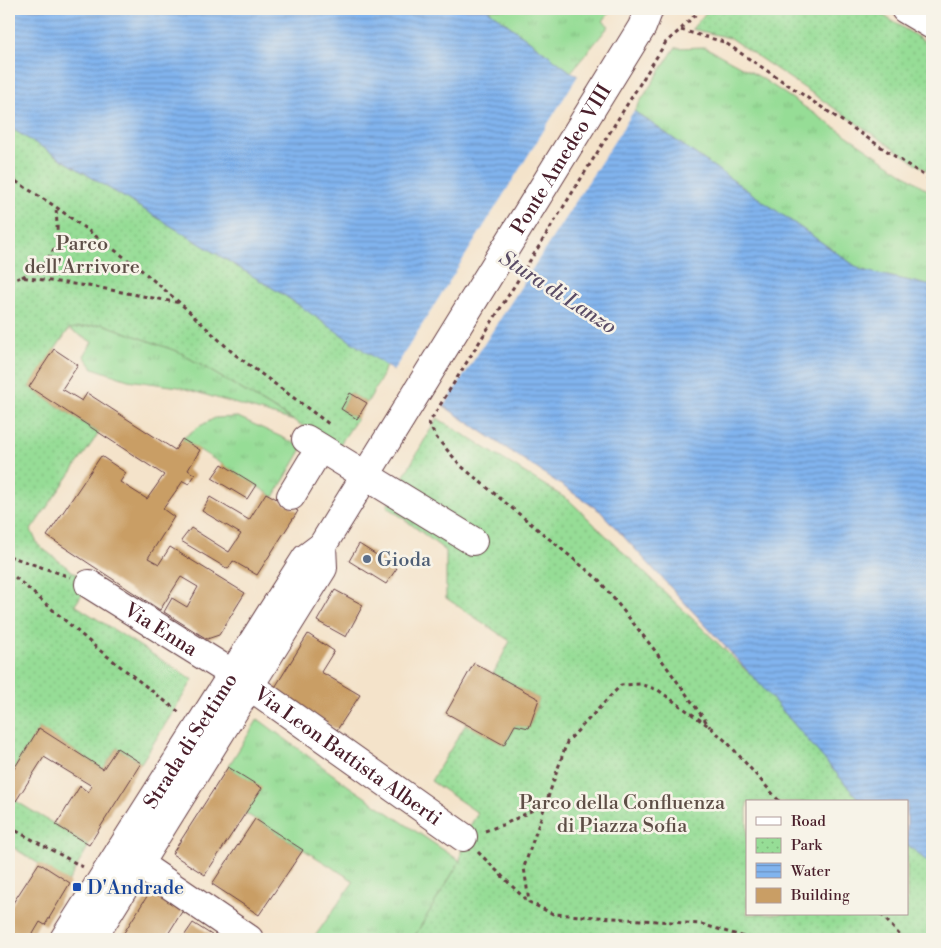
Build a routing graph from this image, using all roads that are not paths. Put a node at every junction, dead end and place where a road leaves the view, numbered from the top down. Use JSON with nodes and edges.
{"nodes":[{"id":1,"x":905,"y":9,"type":"edge"},
{"id":2,"x":649,"y":17,"type":"edge"},
{"id":3,"x":932,"y":25,"type":"edge"},
{"id":4,"x":428,"y":399,"type":"joint"},
{"id":5,"x":364,"y":475,"type":"junction"},
{"id":6,"x":291,"y":496,"type":"dead end"},
{"id":7,"x":473,"y":542,"type":"dead end"},
{"id":8,"x":89,"y":584,"type":"road end"},
{"id":9,"x":241,"y":680,"type":"junction"},
{"id":10,"x":463,"y":837,"type":"road end"},
{"id":11,"x":130,"y":858,"type":"junction"},
{"id":12,"x":64,"y":939,"type":"edge"},
{"id":13,"x":92,"y":939,"type":"edge"},
{"id":14,"x":249,"y":939,"type":"edge"}],
"edges":[{"from":1,"to":3,"type":"main road"},
{"from":2,"to":4,"type":"main road","name":"Ponte Amedeo VIII"},
{"from":4,"to":5,"type":"main road","name":"Strada di Settimo"},
{"from":5,"to":6,"type":"main road"},
{"from":5,"to":7,"type":"main road"},
{"from":5,"to":9,"type":"main road","name":"Strada di Settimo"},
{"from":8,"to":9,"type":"main road","name":"Via Enna"},
{"from":9,"to":10,"type":"main road","name":"Via Leon Battista Alberti"},
{"from":9,"to":11,"type":"main road","name":"Strada di Settimo"},
{"from":11,"to":12,"type":"main road","name":"Strada di Settimo"},
{"from":11,"to":13,"type":"main road","name":"Strada di Settimo"},
{"from":11,"to":14,"type":"main road"}]}
